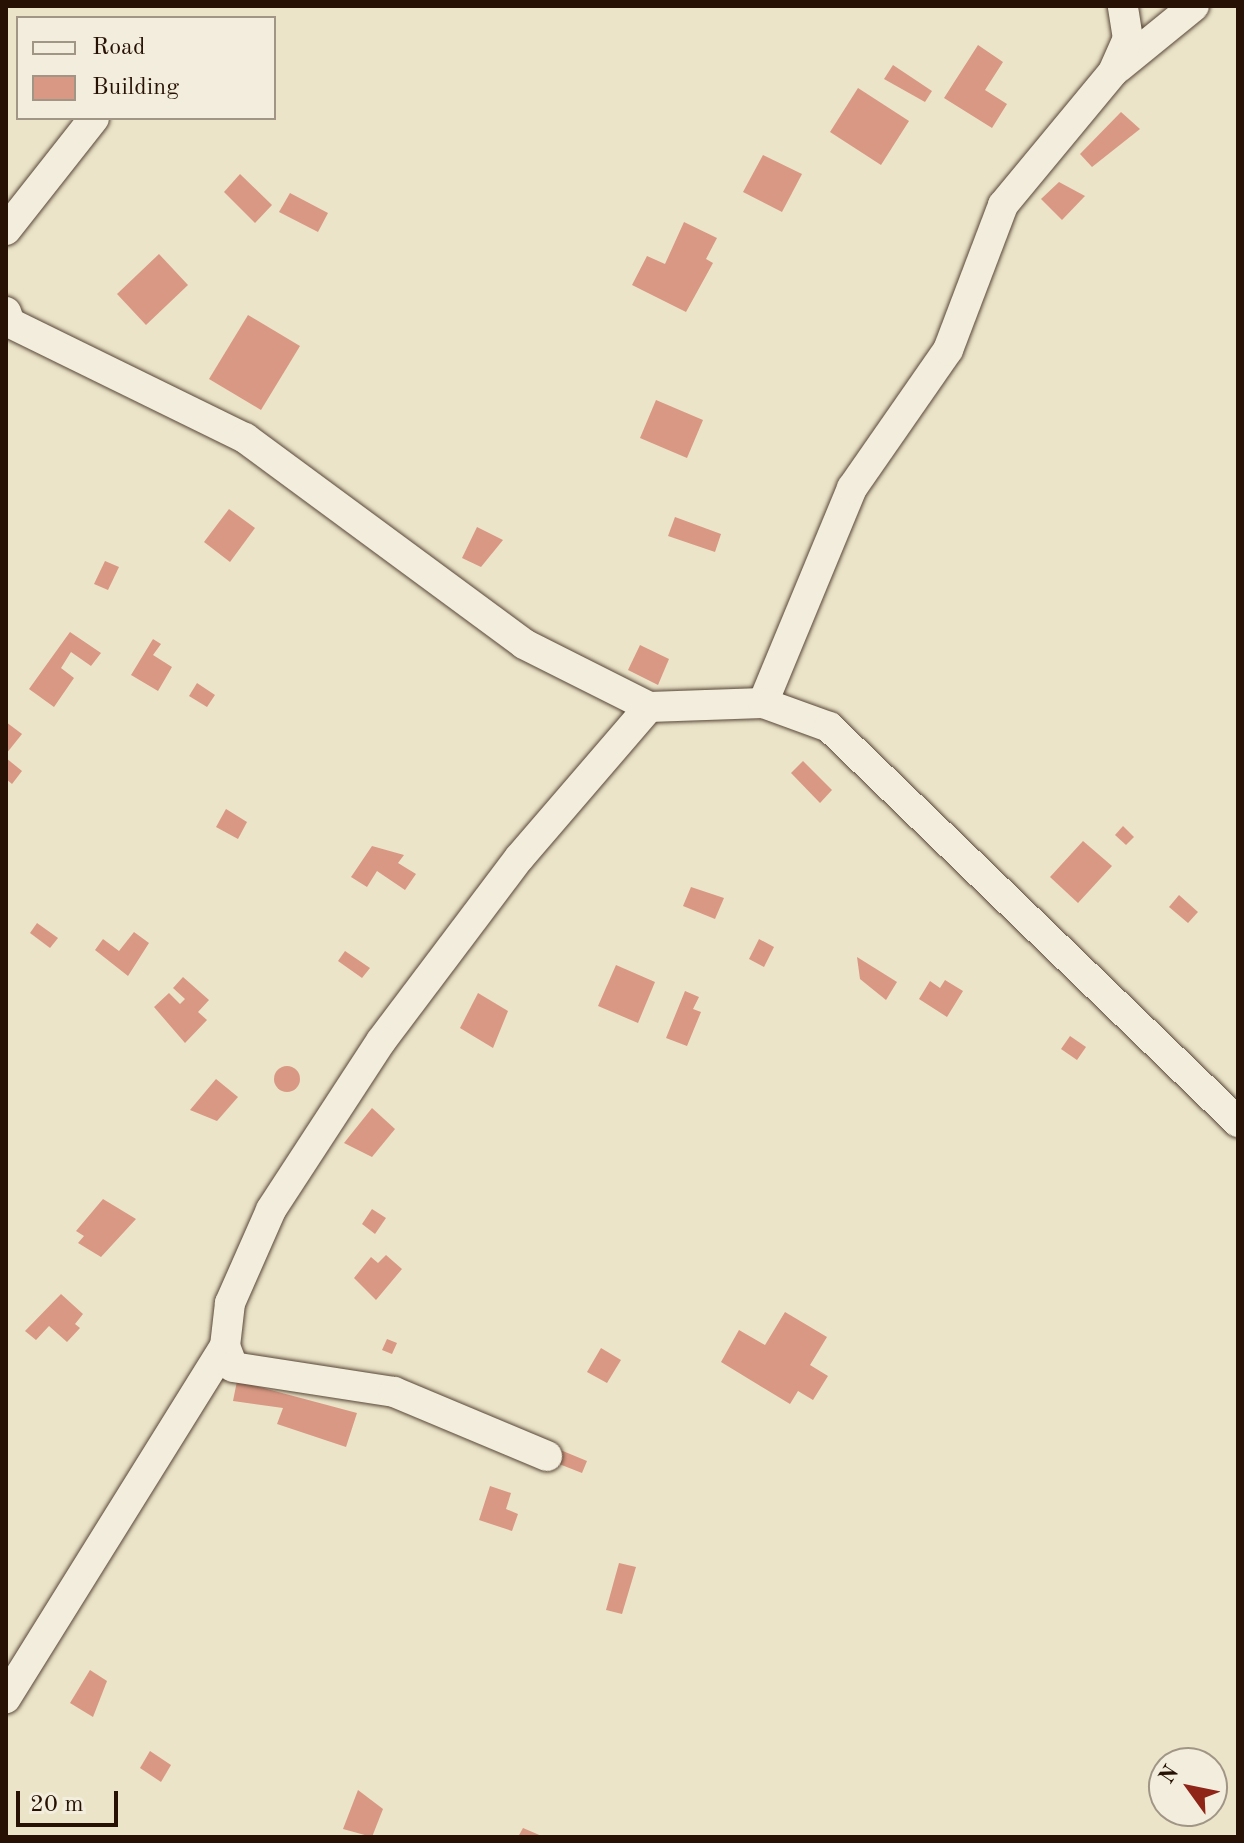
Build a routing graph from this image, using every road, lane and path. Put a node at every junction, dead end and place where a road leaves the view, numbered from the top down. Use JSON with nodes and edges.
{"nodes":[{"id":1,"x":1123,"y":6,"type":"edge"},
{"id":2,"x":1194,"y":6,"type":"edge"},
{"id":3,"x":1113,"y":72,"type":"junction"},
{"id":4,"x":92,"y":120,"type":"edge"},
{"id":5,"x":6,"y":230,"type":"edge"},
{"id":6,"x":6,"y":312,"type":"edge"},
{"id":7,"x":763,"y":703,"type":"junction"},
{"id":8,"x":649,"y":707,"type":"junction"},
{"id":9,"x":1238,"y":1122,"type":"edge"},
{"id":10,"x":225,"y":1346,"type":"junction"},
{"id":11,"x":547,"y":1456,"type":"dead end"},
{"id":12,"x":6,"y":1698,"type":"edge"}],
"edges":[{"from":1,"to":3,"type":"street"},
{"from":2,"to":3,"type":"street"},
{"from":3,"to":7,"type":"street"},
{"from":4,"to":5,"type":"street"},
{"from":6,"to":8,"type":"street"},
{"from":7,"to":8,"type":"street"},
{"from":7,"to":9,"type":"street"},
{"from":8,"to":10,"type":"street"},
{"from":10,"to":11,"type":"street"},
{"from":10,"to":12,"type":"street"}]}
